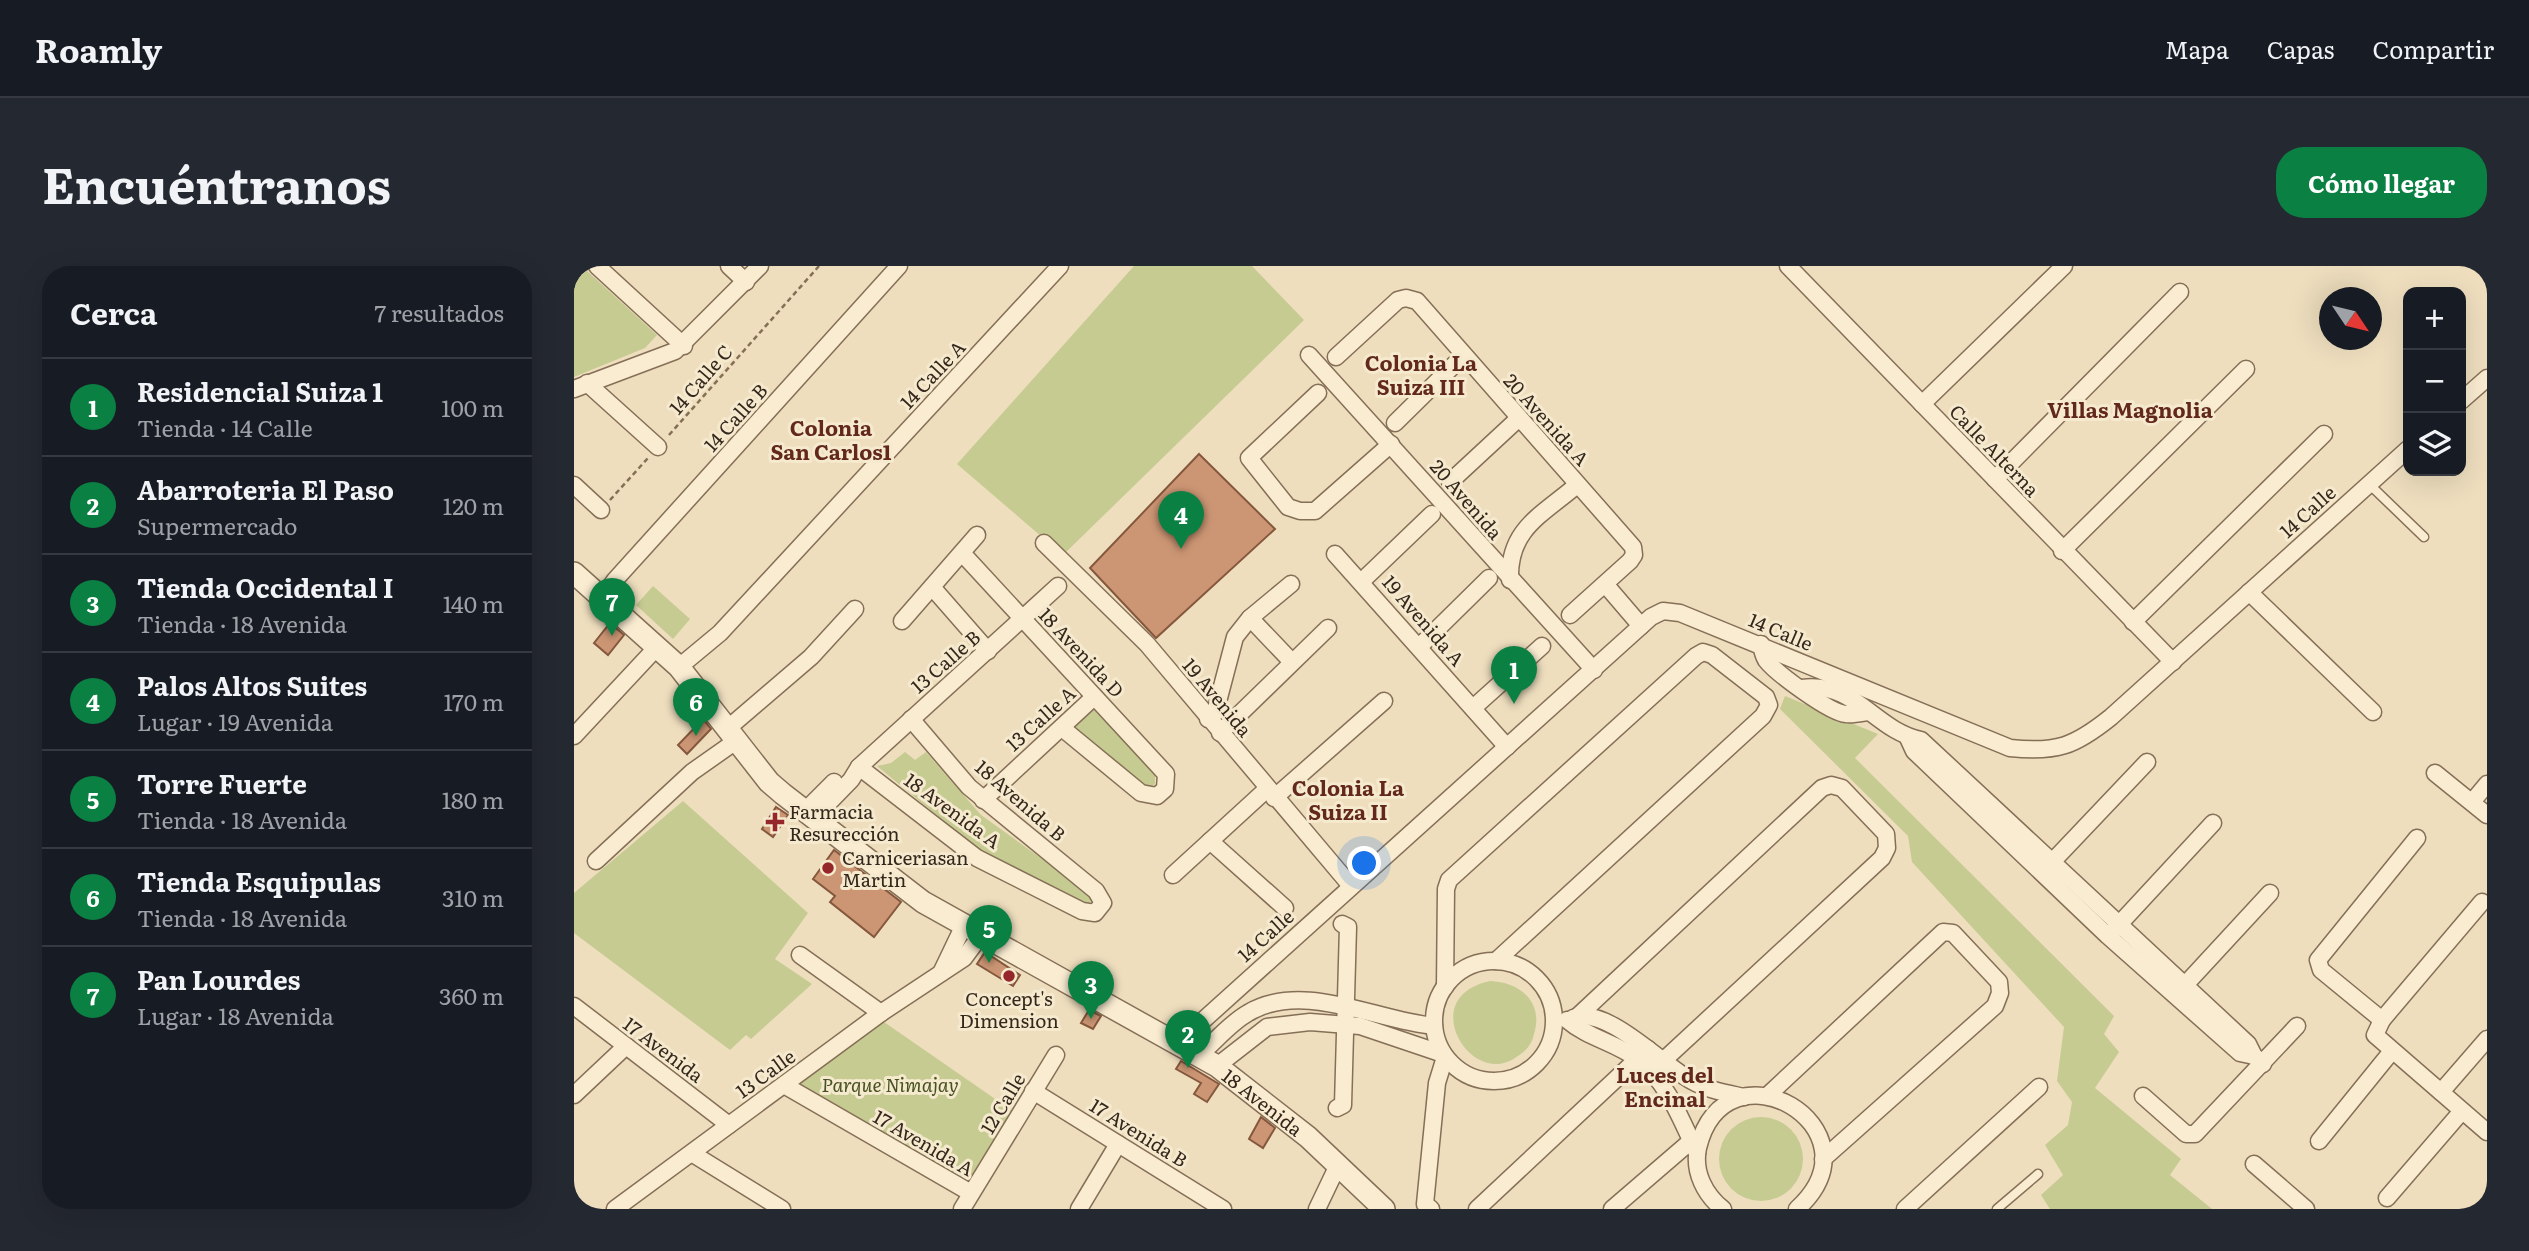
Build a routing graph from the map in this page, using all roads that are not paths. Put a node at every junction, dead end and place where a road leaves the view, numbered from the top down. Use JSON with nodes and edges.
{"nodes":[{"id":1,"x":597,"y":266,"type":"edge"},
{"id":2,"x":729,"y":266,"type":"edge"},
{"id":3,"x":760,"y":266,"type":"edge"},
{"id":4,"x":899,"y":266,"type":"edge"},
{"id":5,"x":1060,"y":266,"type":"edge"},
{"id":6,"x":1788,"y":266,"type":"edge"},
{"id":7,"x":2064,"y":266,"type":"edge"},
{"id":8,"x":746,"y":282,"type":"junction"},
{"id":9,"x":2180,"y":292,"type":"dead end"},
{"id":10,"x":684,"y":346,"type":"junction"},
{"id":11,"x":1308,"y":355,"type":"dead end"},
{"id":12,"x":1463,"y":356,"type":"junction"},
{"id":13,"x":1336,"y":357,"type":"dead end"},
{"id":14,"x":2246,"y":369,"type":"dead end"},
{"id":15,"x":2487,"y":378,"type":"edge"},
{"id":16,"x":580,"y":386,"type":"edge"},
{"id":17,"x":1318,"y":393,"type":"dead end"},
{"id":18,"x":2466,"y":397,"type":"edge"},
{"id":19,"x":1922,"y":404,"type":"junction"},
{"id":20,"x":1518,"y":419,"type":"junction"},
{"id":21,"x":1395,"y":423,"type":"dead end"},
{"id":22,"x":2323,"y":434,"type":"dead end"},
{"id":23,"x":1391,"y":444,"type":"junction"},
{"id":24,"x":658,"y":447,"type":"road end"},
{"id":25,"x":2403,"y":453,"type":"edge"},
{"id":26,"x":1995,"y":479,"type":"junction"},
{"id":27,"x":1450,"y":482,"type":"dead end"},
{"id":28,"x":2369,"y":484,"type":"junction"},
{"id":29,"x":574,"y":485,"type":"edge"},
{"id":30,"x":1577,"y":485,"type":"junction"},
{"id":31,"x":601,"y":510,"type":"road end"},
{"id":32,"x":1432,"y":514,"type":"dead end"},
{"id":33,"x":977,"y":536,"type":"dead end"},
{"id":34,"x":2424,"y":537,"type":"dead end"},
{"id":35,"x":1044,"y":543,"type":"dead end"},
{"id":36,"x":2062,"y":551,"type":"junction"},
{"id":37,"x":962,"y":552,"type":"junction"},
{"id":38,"x":1335,"y":554,"type":"dead end"},
{"id":39,"x":574,"y":573,"type":"edge"},
{"id":40,"x":1489,"y":578,"type":"dead end"},
{"id":41,"x":1510,"y":580,"type":"junction"},
{"id":42,"x":1362,"y":581,"type":"junction"},
{"id":43,"x":1291,"y":584,"type":"dead end"},
{"id":44,"x":1605,"y":584,"type":"junction"},
{"id":45,"x":1058,"y":586,"type":"dead end"},
{"id":46,"x":932,"y":587,"type":"junction"},
{"id":47,"x":2249,"y":592,"type":"junction"},
{"id":48,"x":603,"y":597,"type":"junction"},
{"id":49,"x":855,"y":609,"type":"dead end"},
{"id":50,"x":1570,"y":615,"type":"dead end"},
{"id":51,"x":1250,"y":618,"type":"junction"},
{"id":52,"x":1023,"y":619,"type":"junction"},
{"id":53,"x":902,"y":621,"type":"dead end"},
{"id":54,"x":2133,"y":622,"type":"junction"},
{"id":55,"x":1641,"y":625,"type":"junction"},
{"id":56,"x":1328,"y":628,"type":"dead end"},
{"id":57,"x":1761,"y":644,"type":"junction"},
{"id":58,"x":658,"y":646,"type":"junction"},
{"id":59,"x":1420,"y":646,"type":"junction"},
{"id":60,"x":1542,"y":646,"type":"dead end"},
{"id":61,"x":988,"y":651,"type":"junction"},
{"id":62,"x":1293,"y":662,"type":"junction"},
{"id":63,"x":2173,"y":662,"type":"junction"},
{"id":64,"x":1594,"y":670,"type":"junction"},
{"id":65,"x":683,"y":671,"type":"junction"},
{"id":66,"x":1094,"y":697,"type":"junction"},
{"id":67,"x":1384,"y":701,"type":"dead end"},
{"id":68,"x":1473,"y":708,"type":"junction"},
{"id":69,"x":2373,"y":712,"type":"dead end"},
{"id":70,"x":911,"y":719,"type":"junction"},
{"id":71,"x":1208,"y":719,"type":"junction"},
{"id":72,"x":1062,"y":728,"type":"junction"},
{"id":73,"x":1220,"y":733,"type":"junction"},
{"id":74,"x":731,"y":735,"type":"junction"},
{"id":75,"x":574,"y":736,"type":"edge"},
{"id":76,"x":1507,"y":747,"type":"junction"},
{"id":77,"x":2147,"y":762,"type":"dead end"},
{"id":78,"x":859,"y":767,"type":"junction"},
{"id":79,"x":2435,"y":773,"type":"dead end"},
{"id":80,"x":2487,"y":784,"type":"edge"},
{"id":81,"x":1961,"y":785,"type":"junction"},
{"id":82,"x":1271,"y":793,"type":"junction"},
{"id":83,"x":983,"y":800,"type":"junction"},
{"id":84,"x":2472,"y":802,"type":"junction"},
{"id":85,"x":810,"y":814,"type":"junction"},
{"id":86,"x":2487,"y":815,"type":"edge"},
{"id":87,"x":2213,"y":823,"type":"dead end"},
{"id":88,"x":2417,"y":838,"type":"dead end"},
{"id":89,"x":1210,"y":841,"type":"junction"},
{"id":90,"x":596,"y":861,"type":"dead end"},
{"id":91,"x":2053,"y":861,"type":"junction"},
{"id":92,"x":1173,"y":874,"type":"dead end"},
{"id":93,"x":1351,"y":886,"type":"junction"},
{"id":94,"x":2270,"y":893,"type":"dead end"},
{"id":95,"x":2482,"y":902,"type":"dead end"},
{"id":96,"x":1285,"y":908,"type":"dead end"},
{"id":97,"x":1100,"y":909,"type":"joint"},
{"id":98,"x":1342,"y":924,"type":"dead end"},
{"id":99,"x":972,"y":930,"type":"junction"},
{"id":100,"x":2113,"y":930,"type":"junction"},
{"id":101,"x":800,"y":955,"type":"dead end"},
{"id":102,"x":1496,"y":961,"type":"junction"},
{"id":103,"x":2185,"y":985,"type":"junction"},
{"id":104,"x":1445,"y":987,"type":"junction"},
{"id":105,"x":574,"y":1006,"type":"edge"},
{"id":106,"x":881,"y":1013,"type":"junction"},
{"id":107,"x":1246,"y":1014,"type":"junction"},
{"id":108,"x":1346,"y":1014,"type":"junction"},
{"id":109,"x":1566,"y":1018,"type":"junction"},
{"id":110,"x":2382,"y":1020,"type":"junction"},
{"id":111,"x":1434,"y":1026,"type":"junction"},
{"id":112,"x":2297,"y":1026,"type":"dead end"},
{"id":113,"x":1258,"y":1031,"type":"junction"},
{"id":114,"x":2487,"y":1039,"type":"edge"},
{"id":115,"x":1178,"y":1043,"type":"junction"},
{"id":116,"x":626,"y":1046,"type":"junction"},
{"id":117,"x":2392,"y":1051,"type":"junction"},
{"id":118,"x":1056,"y":1055,"type":"dead end"},
{"id":119,"x":1444,"y":1055,"type":"junction"},
{"id":120,"x":1643,"y":1055,"type":"junction"},
{"id":121,"x":1663,"y":1060,"type":"junction"},
{"id":122,"x":2258,"y":1060,"type":"junction"},
{"id":123,"x":1208,"y":1061,"type":"junction"},
{"id":124,"x":1651,"y":1072,"type":"junction"},
{"id":125,"x":784,"y":1085,"type":"junction"},
{"id":126,"x":2039,"y":1087,"type":"dead end"},
{"id":127,"x":1033,"y":1091,"type":"junction"},
{"id":128,"x":2441,"y":1093,"type":"junction"},
{"id":129,"x":574,"y":1095,"type":"edge"},
{"id":130,"x":1767,"y":1096,"type":"junction"},
{"id":131,"x":2143,"y":1096,"type":"dead end"},
{"id":132,"x":1744,"y":1097,"type":"junction"},
{"id":133,"x":1337,"y":1108,"type":"dead end"},
{"id":134,"x":2462,"y":1111,"type":"junction"},
{"id":135,"x":730,"y":1125,"type":"junction"},
{"id":136,"x":2487,"y":1132,"type":"edge"},
{"id":137,"x":2319,"y":1141,"type":"dead end"},
{"id":138,"x":1118,"y":1144,"type":"junction"},
{"id":139,"x":1694,"y":1147,"type":"junction"},
{"id":140,"x":694,"y":1154,"type":"junction"},
{"id":141,"x":1823,"y":1159,"type":"junction"},
{"id":142,"x":2254,"y":1164,"type":"dead end"},
{"id":143,"x":1338,"y":1166,"type":"junction"},
{"id":144,"x":2038,"y":1174,"type":"dead end"},
{"id":145,"x":971,"y":1193,"type":"junction"},
{"id":146,"x":2387,"y":1198,"type":"dead end"},
{"id":147,"x":1205,"y":1205,"type":"edge"},
{"id":148,"x":2002,"y":1207,"type":"edge"},
{"id":149,"x":615,"y":1209,"type":"edge"},
{"id":150,"x":782,"y":1209,"type":"edge"},
{"id":151,"x":962,"y":1209,"type":"edge"},
{"id":152,"x":1079,"y":1209,"type":"edge"},
{"id":153,"x":1223,"y":1209,"type":"edge"},
{"id":154,"x":1317,"y":1209,"type":"edge"},
{"id":155,"x":1384,"y":1209,"type":"edge"},
{"id":156,"x":1431,"y":1209,"type":"edge"},
{"id":157,"x":1477,"y":1209,"type":"edge"},
{"id":158,"x":1612,"y":1209,"type":"edge"},
{"id":159,"x":1723,"y":1209,"type":"edge"},
{"id":160,"x":1798,"y":1209,"type":"edge"},
{"id":161,"x":1905,"y":1209,"type":"edge"},
{"id":162,"x":2306,"y":1209,"type":"edge"}],
"edges":[{"from":1,"to":10,"type":"street"},
{"from":2,"to":8,"type":"street"},
{"from":3,"to":8,"type":"street"},
{"from":4,"to":48,"type":"street","name":"14 Calle B"},
{"from":5,"to":65,"type":"street","name":"14 Calle A"},
{"from":6,"to":19,"type":"street","name":"Calle Alterna"},
{"from":7,"to":19,"type":"street"},
{"from":8,"to":10,"type":"street"},
{"from":9,"to":26,"type":"street"},
{"from":10,"to":16,"type":"street"},
{"from":11,"to":23,"type":"street","name":"20 Avenida"},
{"from":12,"to":13,"type":"street","name":"20 Avenida A"},
{"from":12,"to":20,"type":"street","name":"20 Avenida A"},
{"from":12,"to":21,"type":"street"},
{"from":14,"to":36,"type":"street"},
{"from":15,"to":18,"type":"street"},
{"from":16,"to":24,"type":"street"},
{"from":17,"to":23,"type":"street"},
{"from":19,"to":26,"type":"street","name":"Calle Alterna"},
{"from":20,"to":27,"type":"street"},
{"from":20,"to":30,"type":"street","name":"20 Avenida A"},
{"from":22,"to":54,"type":"street"},
{"from":23,"to":41,"type":"street","name":"20 Avenida"},
{"from":25,"to":28,"type":"street","name":"14 Calle"},
{"from":26,"to":36,"type":"street","name":"Calle Alterna"},
{"from":28,"to":34,"type":"lane"},
{"from":28,"to":47,"type":"street","name":"14 Calle"},
{"from":29,"to":31,"type":"street"},
{"from":30,"to":41,"type":"street"},
{"from":30,"to":44,"type":"street","name":"20 Avenida A"},
{"from":32,"to":42,"type":"street"},
{"from":33,"to":37,"type":"street"},
{"from":35,"to":71,"type":"street","name":"19 Avenida"},
{"from":36,"to":54,"type":"street","name":"Calle Alterna"},
{"from":37,"to":46,"type":"street"},
{"from":37,"to":52,"type":"street","name":"18 Avenida D"},
{"from":38,"to":42,"type":"street","name":"19 Avenida A"},
{"from":39,"to":48,"type":"street","name":"18 Avenida"},
{"from":40,"to":59,"type":"street"},
{"from":41,"to":64,"type":"street","name":"20 Avenida"},
{"from":42,"to":59,"type":"street","name":"19 Avenida A"},
{"from":43,"to":51,"type":"street"},
{"from":44,"to":50,"type":"street"},
{"from":44,"to":55,"type":"street"},
{"from":45,"to":52,"type":"street","name":"13 Calle B"},
{"from":46,"to":53,"type":"street"},
{"from":46,"to":61,"type":"street"},
{"from":47,"to":63,"type":"street","name":"14 Calle"},
{"from":47,"to":69,"type":"street"},
{"from":48,"to":58,"type":"street","name":"18 Avenida"},
{"from":49,"to":74,"type":"street"},
{"from":51,"to":62,"type":"street"},
{"from":51,"to":71,"type":"street"},
{"from":52,"to":61,"type":"street","name":"13 Calle B"},
{"from":52,"to":66,"type":"street","name":"18 Avenida D"},
{"from":54,"to":63,"type":"street","name":"Calle Alterna"},
{"from":55,"to":57,"type":"street","name":"14 Calle"},
{"from":55,"to":64,"type":"street","name":"14 Calle"},
{"from":56,"to":62,"type":"street"},
{"from":57,"to":63,"type":"street","name":"14 Calle"},
{"from":57,"to":81,"type":"street"},
{"from":58,"to":65,"type":"street","name":"18 Avenida"},
{"from":58,"to":75,"type":"street"},
{"from":59,"to":68,"type":"street","name":"19 Avenida A"},
{"from":60,"to":68,"type":"street"},
{"from":61,"to":70,"type":"street","name":"13 Calle B"},
{"from":62,"to":73,"type":"street"},
{"from":64,"to":76,"type":"street","name":"14 Calle"},
{"from":65,"to":74,"type":"street","name":"18 Avenida"},
{"from":66,"to":72,"type":"street","name":"13 Calle A"},
{"from":66,"to":72,"type":"street","name":"18 Avenida D"},
{"from":67,"to":82,"type":"street"},
{"from":68,"to":76,"type":"street","name":"19 Avenida A"},
{"from":70,"to":78,"type":"street","name":"13 Calle B"},
{"from":70,"to":83,"type":"street","name":"18 Avenida B"},
{"from":71,"to":73,"type":"street","name":"19 Avenida"},
{"from":72,"to":83,"type":"street","name":"13 Calle A"},
{"from":73,"to":82,"type":"street","name":"19 Avenida"},
{"from":74,"to":85,"type":"street","name":"18 Avenida"},
{"from":74,"to":90,"type":"street"},
{"from":76,"to":93,"type":"street","name":"14 Calle"},
{"from":77,"to":91,"type":"street"},
{"from":78,"to":85,"type":"street","name":"13 Calle B"},
{"from":78,"to":97,"type":"street","name":"18 Avenida A"},
{"from":79,"to":84,"type":"street"},
{"from":80,"to":84,"type":"street"},
{"from":81,"to":91,"type":"street"},
{"from":81,"to":100,"type":"street"},
{"from":82,"to":89,"type":"street"},
{"from":82,"to":93,"type":"street","name":"19 Avenida"},
{"from":83,"to":97,"type":"street","name":"18 Avenida B"},
{"from":84,"to":86,"type":"street"},
{"from":85,"to":99,"type":"street","name":"18 Avenida"},
{"from":87,"to":100,"type":"street"},
{"from":88,"to":110,"type":"street"},
{"from":89,"to":92,"type":"street"},
{"from":89,"to":96,"type":"street"},
{"from":91,"to":100,"type":"street"},
{"from":93,"to":115,"type":"street","name":"14 Calle"},
{"from":94,"to":103,"type":"street"},
{"from":95,"to":110,"type":"street"},
{"from":98,"to":108,"type":"street"},
{"from":99,"to":106,"type":"street","name":"13 Calle"},
{"from":99,"to":115,"type":"street","name":"18 Avenida"},
{"from":100,"to":103,"type":"street"},
{"from":100,"to":122,"type":"street"},
{"from":101,"to":106,"type":"street"},
{"from":102,"to":104,"type":"street"},
{"from":102,"to":104,"type":"street"},
{"from":102,"to":109,"type":"street"},
{"from":103,"to":122,"type":"street"},
{"from":104,"to":111,"type":"street"},
{"from":105,"to":116,"type":"street","name":"17 Avenida"},
{"from":106,"to":125,"type":"street","name":"13 Calle"},
{"from":107,"to":108,"type":"street"},
{"from":107,"to":113,"type":"street"},
{"from":107,"to":123,"type":"street"},
{"from":108,"to":111,"type":"street"},
{"from":108,"to":113,"type":"street"},
{"from":108,"to":119,"type":"street"},
{"from":108,"to":133,"type":"street"},
{"from":109,"to":119,"type":"street"},
{"from":109,"to":120,"type":"street"},
{"from":109,"to":121,"type":"street"},
{"from":110,"to":117,"type":"street"},
{"from":111,"to":119,"type":"street"},
{"from":112,"to":122,"type":"street"},
{"from":113,"to":123,"type":"street"},
{"from":114,"to":128,"type":"street"},
{"from":115,"to":123,"type":"street","name":"18 Avenida"},
{"from":116,"to":129,"type":"street"},
{"from":116,"to":135,"type":"street","name":"17 Avenida"},
{"from":117,"to":128,"type":"street"},
{"from":117,"to":137,"type":"street"},
{"from":118,"to":127,"type":"street","name":"12 Calle"},
{"from":119,"to":156,"type":"street"},
{"from":120,"to":121,"type":"street"},
{"from":120,"to":124,"type":"street"},
{"from":120,"to":157,"type":"street"},
{"from":121,"to":124,"type":"street"},
{"from":121,"to":132,"type":"street"},
{"from":122,"to":131,"type":"street"},
{"from":123,"to":143,"type":"street","name":"18 Avenida"},
{"from":124,"to":139,"type":"street"},
{"from":125,"to":135,"type":"street","name":"13 Calle"},
{"from":125,"to":145,"type":"street","name":"17 Avenida A"},
{"from":126,"to":161,"type":"street"},
{"from":127,"to":138,"type":"street","name":"17 Avenida B"},
{"from":127,"to":145,"type":"street","name":"12 Calle"},
{"from":128,"to":134,"type":"street"},
{"from":130,"to":132,"type":"street"},
{"from":130,"to":141,"type":"street"},
{"from":130,"to":141,"type":"street"},
{"from":132,"to":139,"type":"street"},
{"from":134,"to":136,"type":"street"},
{"from":134,"to":146,"type":"street"},
{"from":135,"to":140,"type":"street","name":"13 Calle"},
{"from":138,"to":147,"type":"street","name":"17 Avenida B"},
{"from":138,"to":152,"type":"street"},
{"from":139,"to":158,"type":"street"},
{"from":139,"to":159,"type":"street"},
{"from":140,"to":149,"type":"street","name":"13 Calle"},
{"from":140,"to":150,"type":"street"},
{"from":141,"to":160,"type":"street"},
{"from":142,"to":162,"type":"street"},
{"from":143,"to":154,"type":"street"},
{"from":143,"to":155,"type":"street","name":"18 Avenida"},
{"from":144,"to":148,"type":"lane"},
{"from":145,"to":151,"type":"street","name":"12 Calle"},
{"from":147,"to":153,"type":"street","name":"17 Avenida B"}]}
